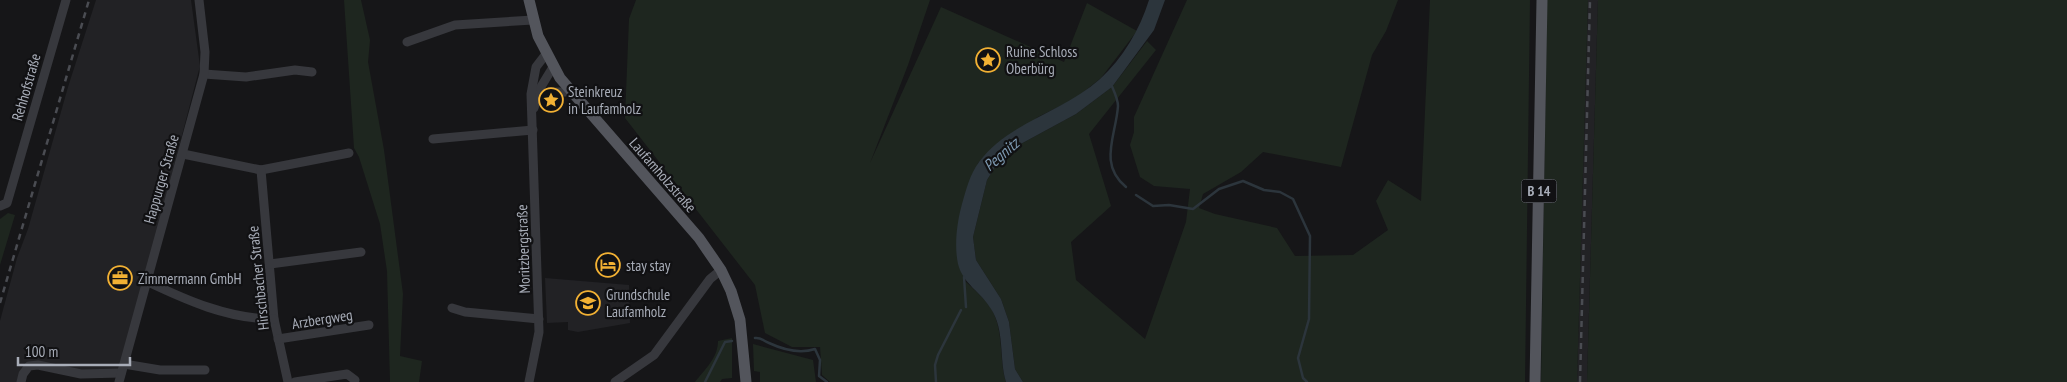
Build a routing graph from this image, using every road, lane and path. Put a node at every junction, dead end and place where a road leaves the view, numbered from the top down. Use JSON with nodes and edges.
{"nodes":[{"id":1,"x":66,"y":0,"type":"edge"},
{"id":2,"x":199,"y":0,"type":"edge"},
{"id":3,"x":529,"y":0,"type":"edge"},
{"id":4,"x":1542,"y":0,"type":"edge"},
{"id":5,"x":533,"y":20,"type":"junction"},
{"id":6,"x":407,"y":42,"type":"dead end"},
{"id":7,"x":546,"y":54,"type":"junction"},
{"id":8,"x":553,"y":67,"type":"junction"},
{"id":9,"x":312,"y":72,"type":"dead end"},
{"id":10,"x":204,"y":74,"type":"junction"},
{"id":11,"x":571,"y":92,"type":"junction"},
{"id":12,"x":536,"y":100,"type":"junction"},
{"id":13,"x":532,"y":113,"type":"junction"},
{"id":14,"x":533,"y":130,"type":"junction"},
{"id":15,"x":432,"y":139,"type":"dead end"},
{"id":16,"x":348,"y":153,"type":"dead end"},
{"id":17,"x":183,"y":154,"type":"junction"},
{"id":18,"x":261,"y":170,"type":"junction"},
{"id":19,"x":0,"y":206,"type":"edge"},
{"id":20,"x":361,"y":252,"type":"dead end"},
{"id":21,"x":270,"y":264,"type":"junction"},
{"id":22,"x":721,"y":270,"type":"junction"},
{"id":23,"x":146,"y":281,"type":"junction"},
{"id":24,"x":452,"y":308,"type":"dead end"},
{"id":25,"x":274,"y":319,"type":"junction"},
{"id":26,"x":539,"y":319,"type":"junction"},
{"id":27,"x":369,"y":325,"type":"dead end"},
{"id":28,"x":278,"y":339,"type":"junction"},
{"id":29,"x":124,"y":364,"type":"junction"},
{"id":30,"x":205,"y":370,"type":"dead end"},
{"id":31,"x":120,"y":378,"type":"edge"},
{"id":32,"x":355,"y":380,"type":"dead end"},
{"id":33,"x":21,"y":382,"type":"edge"},
{"id":34,"x":288,"y":382,"type":"edge"},
{"id":35,"x":295,"y":382,"type":"edge"},
{"id":36,"x":529,"y":382,"type":"edge"},
{"id":37,"x":615,"y":382,"type":"edge"},
{"id":38,"x":746,"y":382,"type":"edge"},
{"id":39,"x":1535,"y":382,"type":"edge"}],
"edges":[{"from":1,"to":19,"type":"street","name":"Rehhofstraße"},
{"from":2,"to":10,"type":"street","name":"Happurger Straße"},
{"from":3,"to":5,"type":"main road","name":"Laufamholzstraße"},
{"from":4,"to":39,"type":"main road","number":"B 14"},
{"from":5,"to":6,"type":"street"},
{"from":5,"to":7,"type":"main road","name":"Laufamholzstraße"},
{"from":7,"to":8,"type":"main road","name":"Laufamholzstraße"},
{"from":7,"to":13,"type":"street","name":"Moritzbergstraße"},
{"from":8,"to":11,"type":"main road","name":"Laufamholzstraße"},
{"from":8,"to":12,"type":"street","name":"Moritzbergstraße"},
{"from":9,"to":10,"type":"street"},
{"from":10,"to":17,"type":"street","name":"Happurger Straße"},
{"from":11,"to":12,"type":"street"},
{"from":11,"to":22,"type":"main road","name":"Laufamholzstraße"},
{"from":12,"to":13,"type":"street","name":"Moritzbergstraße"},
{"from":13,"to":14,"type":"street","name":"Moritzbergstraße"},
{"from":14,"to":15,"type":"street"},
{"from":14,"to":26,"type":"street","name":"Moritzbergstraße"},
{"from":16,"to":18,"type":"street"},
{"from":17,"to":18,"type":"street"},
{"from":17,"to":23,"type":"street","name":"Happurger Straße"},
{"from":18,"to":21,"type":"street","name":"Hirschbacher Straße"},
{"from":20,"to":21,"type":"street"},
{"from":21,"to":25,"type":"street","name":"Hirschbacher Straße"},
{"from":22,"to":37,"type":"street"},
{"from":22,"to":38,"type":"main road","name":"Laufamholzstraße"},
{"from":23,"to":25,"type":"street"},
{"from":23,"to":29,"type":"street","name":"Happurger Straße"},
{"from":24,"to":26,"type":"street"},
{"from":25,"to":28,"type":"street","name":"Hirschbacher Straße"},
{"from":26,"to":36,"type":"street","name":"Moritzbergstraße"},
{"from":27,"to":28,"type":"street","name":"Arzbergweg"},
{"from":28,"to":34,"type":"street","name":"Hirschbacher Straße"},
{"from":29,"to":30,"type":"street"},
{"from":29,"to":31,"type":"street","name":"Happurger Straße"},
{"from":31,"to":33,"type":"street"},
{"from":32,"to":35,"type":"street"}]}
